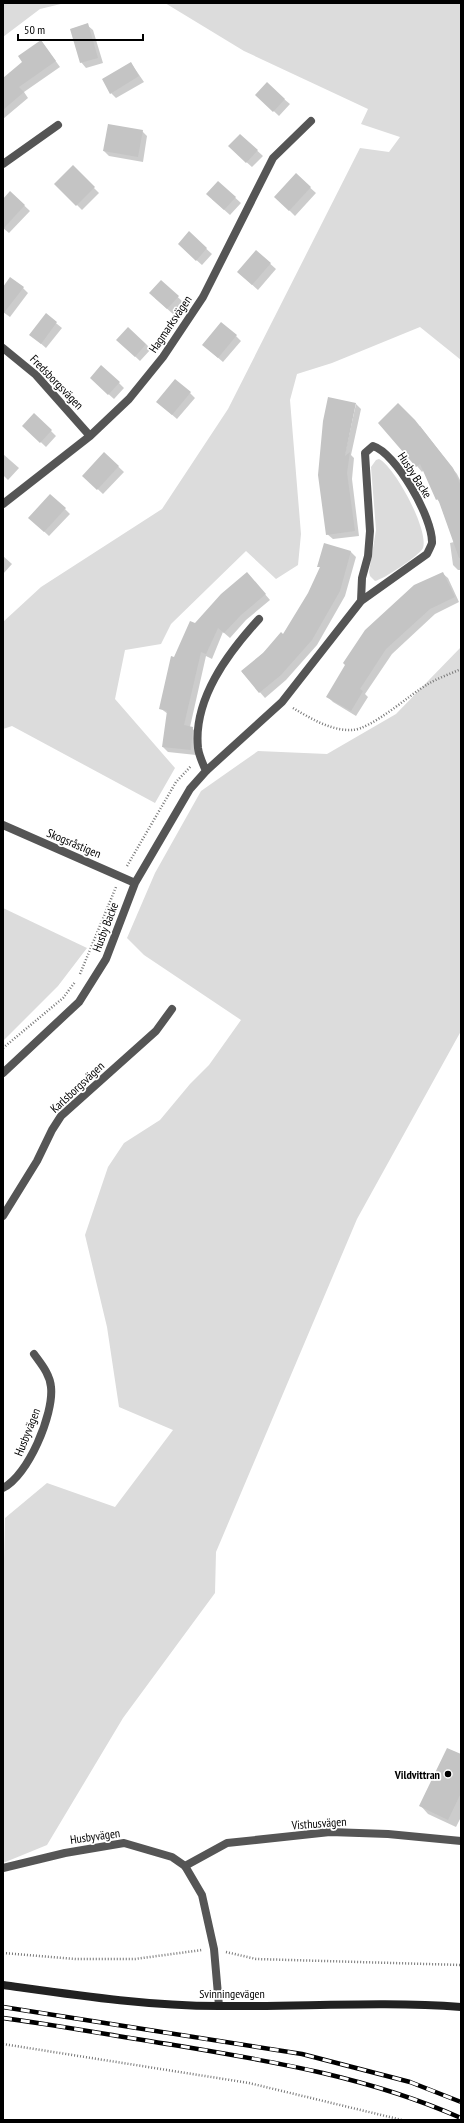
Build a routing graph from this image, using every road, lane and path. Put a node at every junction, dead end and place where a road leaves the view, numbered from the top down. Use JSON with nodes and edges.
{"nodes":[{"id":1,"x":311,"y":121,"type":"dead end"},
{"id":2,"x":58,"y":125,"type":"dead end"},
{"id":3,"x":3,"y":164,"type":"edge"},
{"id":4,"x":3,"y":348,"type":"edge"},
{"id":5,"x":90,"y":436,"type":"junction"},
{"id":6,"x":3,"y":504,"type":"edge"},
{"id":7,"x":361,"y":601,"type":"junction"},
{"id":8,"x":259,"y":619,"type":"dead end"},
{"id":9,"x":461,"y":669,"type":"edge"},
{"id":10,"x":282,"y":702,"type":"junction"},
{"id":11,"x":206,"y":771,"type":"junction"},
{"id":12,"x":3,"y":825,"type":"edge"},
{"id":13,"x":135,"y":883,"type":"junction"},
{"id":14,"x":172,"y":1009,"type":"dead end"},
{"id":15,"x":3,"y":1073,"type":"edge"},
{"id":16,"x":3,"y":1216,"type":"edge"},
{"id":17,"x":34,"y":1354,"type":"dead end"},
{"id":18,"x":3,"y":1488,"type":"edge"},
{"id":19,"x":461,"y":1841,"type":"edge"},
{"id":20,"x":185,"y":1866,"type":"junction"},
{"id":21,"x":3,"y":1868,"type":"edge"},
{"id":22,"x":214,"y":1949,"type":"junction"},
{"id":23,"x":3,"y":1953,"type":"edge"},
{"id":24,"x":461,"y":1966,"type":"edge"},
{"id":25,"x":3,"y":1985,"type":"edge"},
{"id":26,"x":219,"y":2006,"type":"junction"},
{"id":27,"x":461,"y":2007,"type":"edge"},
{"id":28,"x":3,"y":2044,"type":"edge"},
{"id":29,"x":402,"y":2120,"type":"edge"}],
"edges":[{"from":1,"to":5,"type":"street","name":"Hagmarksvägen"},
{"from":2,"to":3,"type":"street"},
{"from":4,"to":5,"type":"street","name":"Fredsborgsvägen"},
{"from":5,"to":6,"type":"street","name":"Hagmarksvägen"},
{"from":7,"to":7,"type":"street","name":"Husby Backe"},
{"from":7,"to":10,"type":"street","name":"Husby Backe"},
{"from":8,"to":11,"type":"street"},
{"from":9,"to":10,"type":"path"},
{"from":10,"to":11,"type":"street","name":"Husby Backe"},
{"from":11,"to":13,"type":"street","name":"Husby Backe"},
{"from":12,"to":13,"type":"street","name":"Skogsråstigen"},
{"from":13,"to":15,"type":"street","name":"Husby Backe"},
{"from":14,"to":16,"type":"street","name":"Karlsborgsvägen"},
{"from":17,"to":18,"type":"street","name":"Husbyvägen"},
{"from":19,"to":20,"type":"street","name":"Visthusvägen"},
{"from":20,"to":21,"type":"street","name":"Husbyvägen"},
{"from":20,"to":22,"type":"street","name":"Husbyvägen"},
{"from":22,"to":23,"type":"path"},
{"from":22,"to":24,"type":"path"},
{"from":22,"to":26,"type":"street","name":"Husbyvägen"},
{"from":25,"to":26,"type":"main road","name":"Svinningevägen"},
{"from":26,"to":27,"type":"main road","name":"Svinningevägen"},
{"from":28,"to":29,"type":"path"}]}
